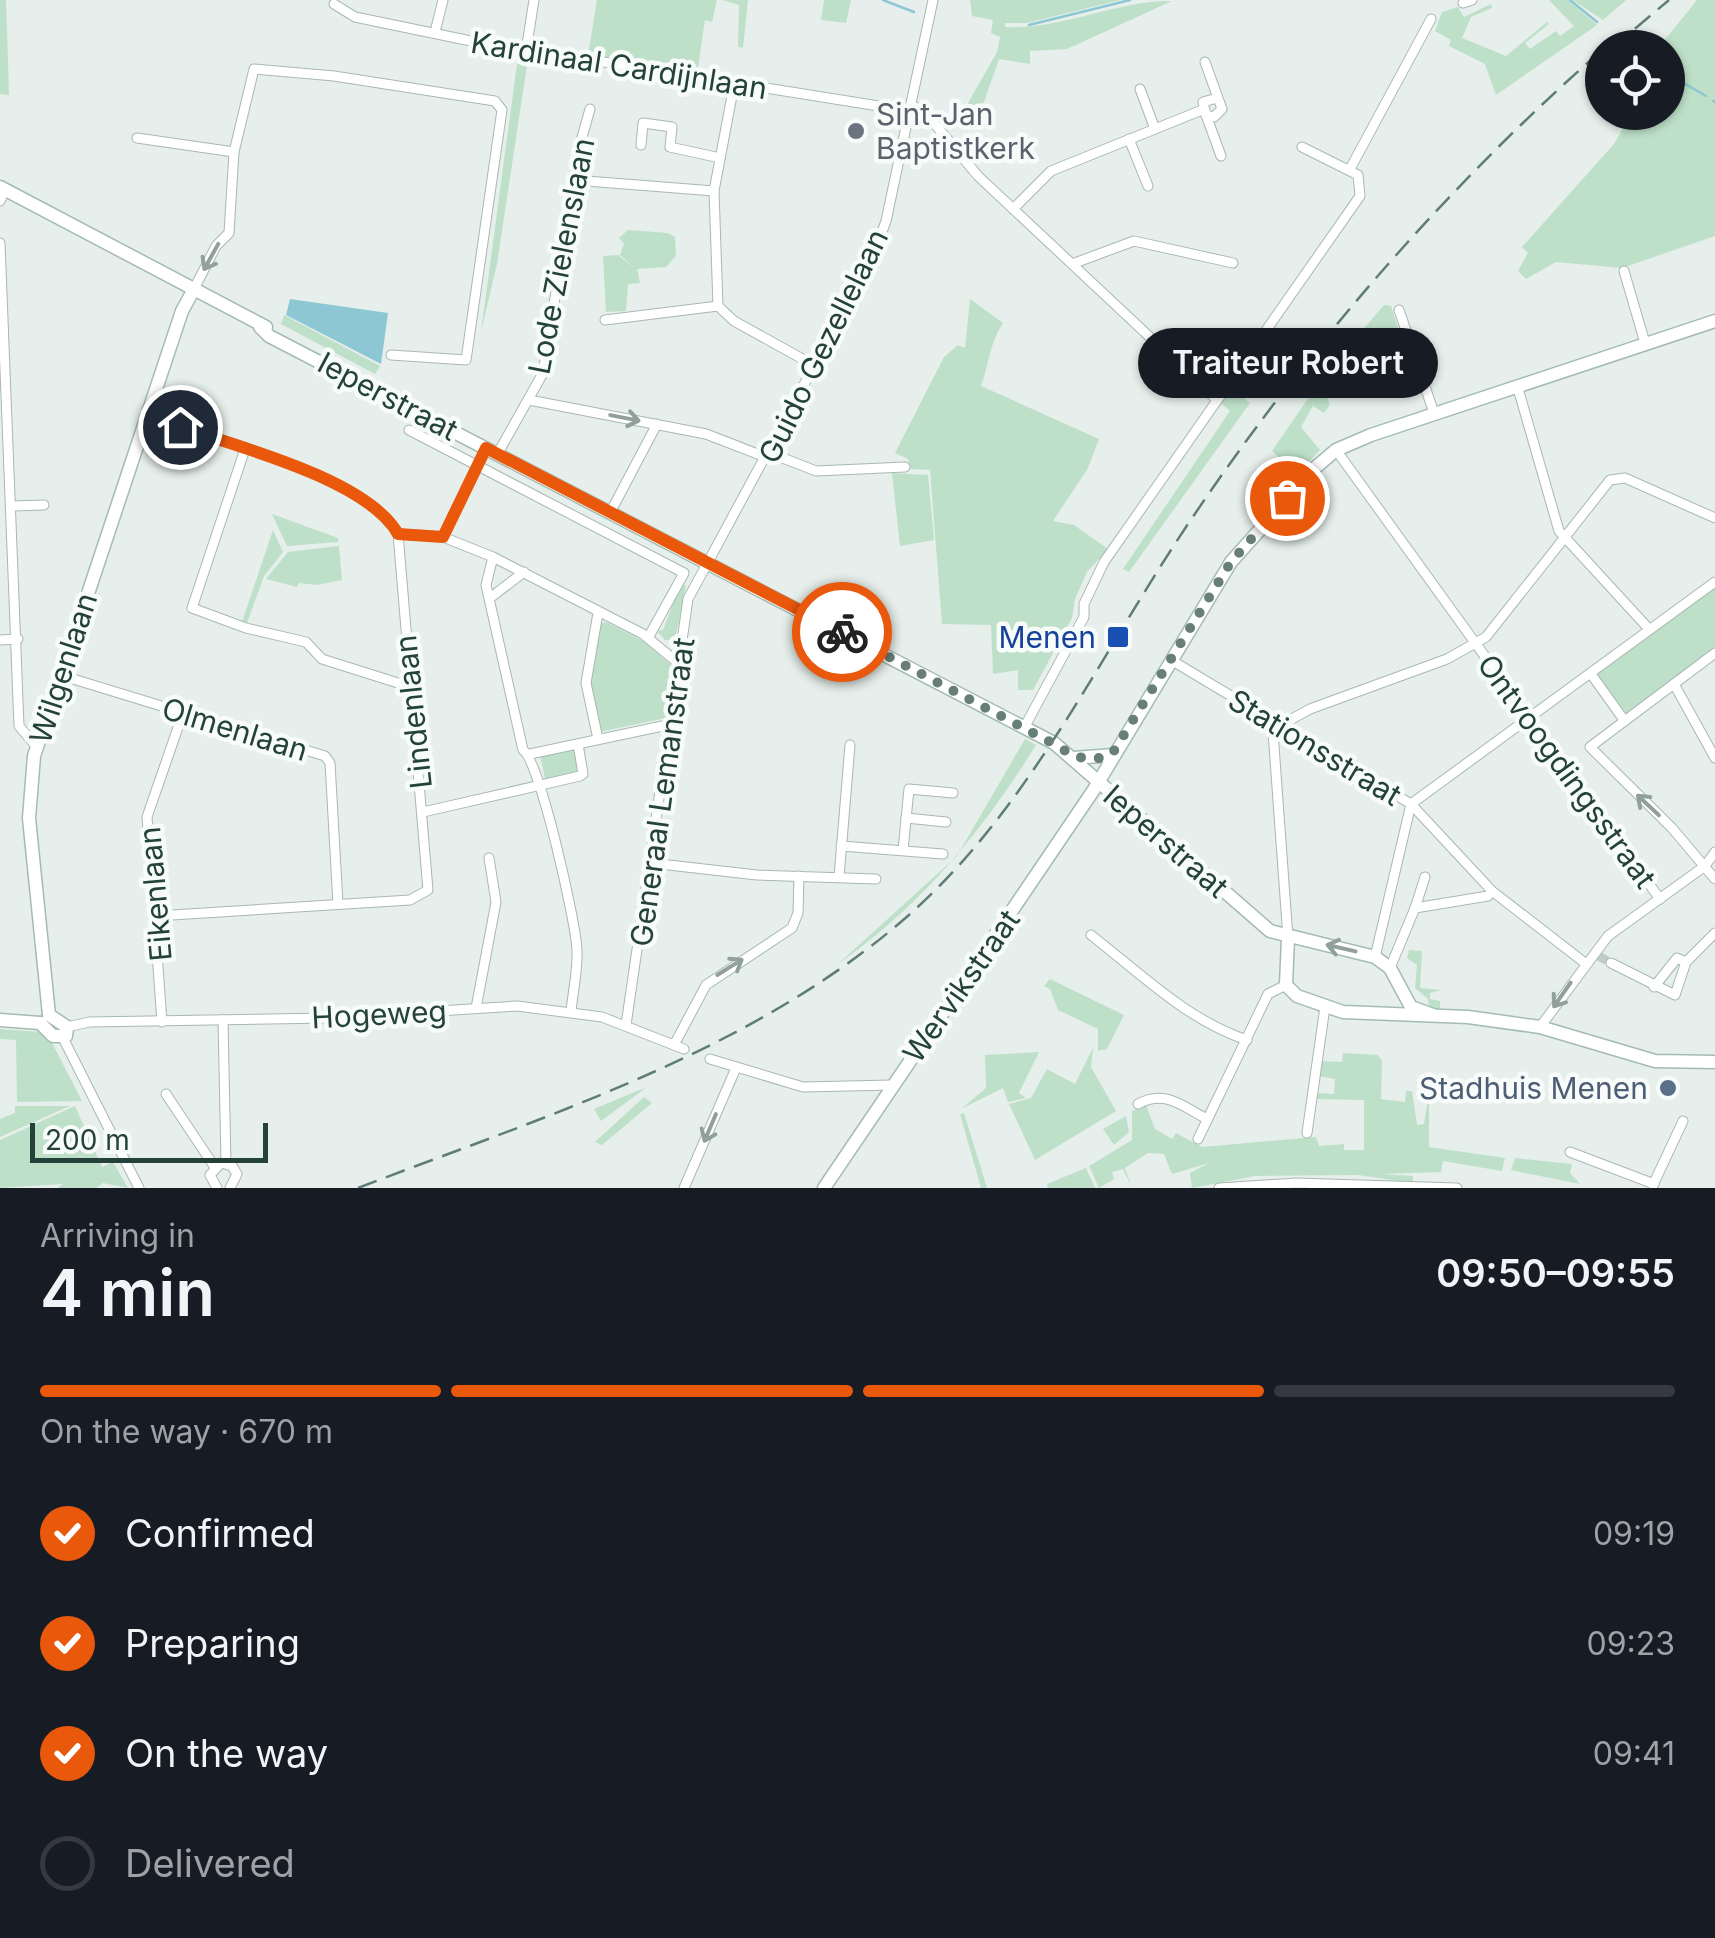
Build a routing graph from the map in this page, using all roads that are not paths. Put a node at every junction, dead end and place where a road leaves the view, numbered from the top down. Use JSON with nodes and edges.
{"nodes":[{"id":1,"x":443,"y":0,"type":"edge"},
{"id":2,"x":534,"y":0,"type":"edge"},
{"id":3,"x":933,"y":0,"type":"edge"},
{"id":4,"x":334,"y":4,"type":"dead end"},
{"id":5,"x":1431,"y":20,"type":"dead end"},
{"id":6,"x":435,"y":32,"type":"junction"},
{"id":7,"x":526,"y":51,"type":"junction"},
{"id":8,"x":1205,"y":62,"type":"dead end"},
{"id":9,"x":734,"y":85,"type":"junction"},
{"id":10,"x":1140,"y":89,"type":"dead end"},
{"id":11,"x":1217,"y":98,"type":"junction"},
{"id":12,"x":910,"y":108,"type":"junction"},
{"id":13,"x":590,"y":109,"type":"dead end"},
{"id":14,"x":1204,"y":112,"type":"junction"},
{"id":15,"x":1155,"y":128,"type":"junction"},
{"id":16,"x":137,"y":138,"type":"dead end"},
{"id":17,"x":1128,"y":139,"type":"junction"},
{"id":18,"x":641,"y":145,"type":"dead end"},
{"id":19,"x":1302,"y":147,"type":"dead end"},
{"id":20,"x":234,"y":152,"type":"junction"},
{"id":21,"x":1221,"y":156,"type":"dead end"},
{"id":22,"x":720,"y":158,"type":"junction"},
{"id":23,"x":1350,"y":169,"type":"junction"},
{"id":24,"x":574,"y":180,"type":"junction"},
{"id":25,"x":1148,"y":186,"type":"dead end"},
{"id":26,"x":714,"y":191,"type":"junction"},
{"id":27,"x":1,"y":193,"type":"edge"},
{"id":28,"x":1013,"y":209,"type":"junction"},
{"id":29,"x":0,"y":243,"type":"edge"},
{"id":30,"x":1,"y":259,"type":"edge"},
{"id":31,"x":1232,"y":263,"type":"dead end"},
{"id":32,"x":1072,"y":264,"type":"junction"},
{"id":33,"x":1624,"y":272,"type":"dead end"},
{"id":34,"x":194,"y":288,"type":"junction"},
{"id":35,"x":718,"y":306,"type":"junction"},
{"id":36,"x":1398,"y":310,"type":"dead end"},
{"id":37,"x":604,"y":320,"type":"dead end"},
{"id":38,"x":1715,"y":322,"type":"edge"},
{"id":39,"x":1646,"y":343,"type":"junction"},
{"id":40,"x":390,"y":355,"type":"dead end"},
{"id":41,"x":817,"y":368,"type":"junction"},
{"id":42,"x":1517,"y":386,"type":"junction"},
{"id":43,"x":529,"y":400,"type":"junction"},
{"id":44,"x":1216,"y":400,"type":"junction"},
{"id":45,"x":1434,"y":412,"type":"junction"},
{"id":46,"x":148,"y":416,"type":"junction"},
{"id":47,"x":657,"y":424,"type":"junction"},
{"id":48,"x":408,"y":430,"type":"dead end"},
{"id":49,"x":245,"y":449,"type":"junction"},
{"id":50,"x":1336,"y":450,"type":"junction"},
{"id":51,"x":492,"y":451,"type":"junction"},
{"id":52,"x":769,"y":455,"type":"junction"},
{"id":53,"x":477,"y":465,"type":"junction"},
{"id":54,"x":905,"y":467,"type":"dead end"},
{"id":55,"x":44,"y":505,"type":"dead end"},
{"id":56,"x":12,"y":506,"type":"junction"},
{"id":57,"x":610,"y":513,"type":"junction"},
{"id":58,"x":1715,"y":518,"type":"edge"},
{"id":59,"x":398,"y":534,"type":"junction"},
{"id":60,"x":1566,"y":536,"type":"junction"},
{"id":61,"x":443,"y":537,"type":"junction"},
{"id":62,"x":493,"y":557,"type":"junction"},
{"id":63,"x":709,"y":563,"type":"junction"},
{"id":64,"x":524,"y":572,"type":"junction"},
{"id":65,"x":684,"y":573,"type":"joint"},
{"id":66,"x":1715,"y":582,"type":"edge"},
{"id":67,"x":490,"y":598,"type":"junction"},
{"id":68,"x":598,"y":613,"type":"junction"},
{"id":69,"x":1649,"y":630,"type":"junction"},
{"id":70,"x":648,"y":638,"type":"junction"},
{"id":71,"x":18,"y":639,"type":"junction"},
{"id":72,"x":0,"y":640,"type":"edge"},
{"id":73,"x":1475,"y":644,"type":"junction"},
{"id":74,"x":1715,"y":654,"type":"edge"},
{"id":75,"x":1170,"y":660,"type":"junction"},
{"id":76,"x":678,"y":663,"type":"junction"},
{"id":77,"x":1591,"y":674,"type":"junction"},
{"id":78,"x":60,"y":676,"type":"junction"},
{"id":79,"x":410,"y":683,"type":"junction"},
{"id":80,"x":1674,"y":684,"type":"junction"},
{"id":81,"x":183,"y":713,"type":"junction"},
{"id":82,"x":22,"y":716,"type":"junction"},
{"id":83,"x":1529,"y":718,"type":"junction"},
{"id":84,"x":1624,"y":720,"type":"junction"},
{"id":85,"x":672,"y":724,"type":"junction"},
{"id":86,"x":1278,"y":726,"type":"junction"},
{"id":87,"x":42,"y":727,"type":"junction"},
{"id":88,"x":1024,"y":728,"type":"junction"},
{"id":89,"x":598,"y":739,"type":"junction"},
{"id":90,"x":578,"y":744,"type":"junction"},
{"id":91,"x":850,"y":745,"type":"dead end"},
{"id":92,"x":36,"y":746,"type":"junction"},
{"id":93,"x":530,"y":754,"type":"junction"},
{"id":94,"x":1112,"y":754,"type":"junction"},
{"id":95,"x":1074,"y":758,"type":"junction"},
{"id":96,"x":1715,"y":758,"type":"edge"},
{"id":97,"x":1098,"y":783,"type":"junction"},
{"id":98,"x":540,"y":784,"type":"junction"},
{"id":99,"x":953,"y":793,"type":"dead end"},
{"id":100,"x":1411,"y":804,"type":"junction"},
{"id":101,"x":423,"y":812,"type":"junction"},
{"id":102,"x":906,"y":818,"type":"junction"},
{"id":103,"x":946,"y":822,"type":"dead end"},
{"id":104,"x":842,"y":846,"type":"junction"},
{"id":105,"x":902,"y":850,"type":"junction"},
{"id":106,"x":1715,"y":852,"type":"edge"},
{"id":107,"x":943,"y":854,"type":"dead end"},
{"id":108,"x":489,"y":858,"type":"dead end"},
{"id":109,"x":651,"y":862,"type":"junction"},
{"id":110,"x":1706,"y":866,"type":"junction"},
{"id":111,"x":799,"y":876,"type":"junction"},
{"id":112,"x":839,"y":877,"type":"junction"},
{"id":113,"x":1425,"y":877,"type":"dead end"},
{"id":114,"x":876,"y":878,"type":"dead end"},
{"id":115,"x":1715,"y":879,"type":"edge"},
{"id":116,"x":1492,"y":891,"type":"junction"},
{"id":117,"x":1660,"y":899,"type":"junction"},
{"id":118,"x":338,"y":904,"type":"junction"},
{"id":119,"x":1415,"y":908,"type":"junction"},
{"id":120,"x":156,"y":916,"type":"junction"},
{"id":121,"x":1715,"y":933,"type":"edge"},
{"id":122,"x":1091,"y":935,"type":"dead end"},
{"id":123,"x":1288,"y":938,"type":"junction"},
{"id":124,"x":1375,"y":957,"type":"junction"},
{"id":125,"x":1686,"y":962,"type":"junction"},
{"id":126,"x":1585,"y":963,"type":"junction"},
{"id":127,"x":1611,"y":964,"type":"tunnel mouth"},
{"id":128,"x":1390,"y":968,"type":"junction"},
{"id":129,"x":1286,"y":985,"type":"junction"},
{"id":130,"x":1654,"y":987,"type":"junction"},
{"id":131,"x":1400,"y":993,"type":"junction"},
{"id":132,"x":1325,"y":1007,"type":"junction"},
{"id":133,"x":476,"y":1008,"type":"junction"},
{"id":134,"x":572,"y":1012,"type":"junction"},
{"id":135,"x":1390,"y":1014,"type":"junction"},
{"id":136,"x":1433,"y":1015,"type":"junction"},
{"id":137,"x":44,"y":1019,"type":"junction"},
{"id":138,"x":0,"y":1020,"type":"edge"},
{"id":139,"x":223,"y":1020,"type":"junction"},
{"id":140,"x":162,"y":1022,"type":"junction"},
{"id":141,"x":626,"y":1025,"type":"junction"},
{"id":142,"x":1540,"y":1027,"type":"junction"},
{"id":143,"x":65,"y":1032,"type":"junction"},
{"id":144,"x":1247,"y":1040,"type":"junction"},
{"id":145,"x":710,"y":1059,"type":"dead end"},
{"id":146,"x":1715,"y":1062,"type":"edge"},
{"id":147,"x":736,"y":1068,"type":"junction"},
{"id":148,"x":888,"y":1091,"type":"junction"},
{"id":149,"x":166,"y":1094,"type":"dead end"},
{"id":150,"x":1138,"y":1104,"type":"dead end"},
{"id":151,"x":1207,"y":1119,"type":"junction"},
{"id":152,"x":1682,"y":1122,"type":"dead end"},
{"id":153,"x":1307,"y":1133,"type":"dead end"},
{"id":154,"x":1198,"y":1139,"type":"dead end"},
{"id":155,"x":1570,"y":1152,"type":"dead end"},
{"id":156,"x":226,"y":1163,"type":"junction"},
{"id":157,"x":214,"y":1166,"type":"junction"},
{"id":158,"x":1653,"y":1186,"type":"edge"},
{"id":159,"x":139,"y":1188,"type":"edge"},
{"id":160,"x":217,"y":1188,"type":"edge"},
{"id":161,"x":230,"y":1188,"type":"edge"},
{"id":162,"x":684,"y":1188,"type":"edge"},
{"id":163,"x":824,"y":1188,"type":"edge"},
{"id":164,"x":1220,"y":1188,"type":"edge"},
{"id":165,"x":1458,"y":1188,"type":"edge"}],
"edges":[{"from":1,"to":6,"type":"street"},
{"from":2,"to":7,"type":"street"},
{"from":3,"to":12,"type":"street","name":"Guido Gezellelaan"},
{"from":4,"to":6,"type":"street","name":"Kardinaal Cardijnlaan"},
{"from":5,"to":23,"type":"street"},
{"from":6,"to":7,"type":"street","name":"Kardinaal Cardijnlaan"},
{"from":7,"to":9,"type":"street","name":"Kardinaal Cardijnlaan"},
{"from":8,"to":11,"type":"street"},
{"from":9,"to":12,"type":"street","name":"Kardinaal Cardijnlaan"},
{"from":9,"to":22,"type":"street"},
{"from":10,"to":15,"type":"street"},
{"from":11,"to":14,"type":"street"},
{"from":11,"to":14,"type":"street"},
{"from":12,"to":28,"type":"street"},
{"from":12,"to":41,"type":"street","name":"Guido Gezellelaan"},
{"from":13,"to":24,"type":"street","name":"Lode Zielenslaan"},
{"from":14,"to":15,"type":"street"},
{"from":14,"to":21,"type":"street"},
{"from":15,"to":17,"type":"street"},
{"from":16,"to":20,"type":"street"},
{"from":17,"to":25,"type":"street"},
{"from":17,"to":28,"type":"street"},
{"from":18,"to":22,"type":"street"},
{"from":19,"to":23,"type":"street"},
{"from":20,"to":34,"type":"street","one_way":true},
{"from":20,"to":40,"type":"street"},
{"from":22,"to":26,"type":"street"},
{"from":23,"to":44,"type":"street"},
{"from":24,"to":26,"type":"street"},
{"from":24,"to":43,"type":"street","name":"Lode Zielenslaan"},
{"from":26,"to":35,"type":"street"},
{"from":27,"to":34,"type":"street","name":"Ieperstraat"},
{"from":28,"to":32,"type":"street"},
{"from":29,"to":30,"type":"street"},
{"from":30,"to":56,"type":"street"},
{"from":31,"to":32,"type":"street"},
{"from":32,"to":44,"type":"street"},
{"from":33,"to":39,"type":"street"},
{"from":34,"to":46,"type":"street","name":"Wilgenlaan"},
{"from":34,"to":51,"type":"street","name":"Ieperstraat"},
{"from":35,"to":37,"type":"street"},
{"from":35,"to":41,"type":"street"},
{"from":36,"to":45,"type":"street"},
{"from":38,"to":39,"type":"street"},
{"from":39,"to":42,"type":"street"},
{"from":41,"to":52,"type":"street","name":"Guido Gezellelaan"},
{"from":42,"to":45,"type":"street"},
{"from":42,"to":60,"type":"street"},
{"from":43,"to":47,"type":"street","one_way":true},
{"from":43,"to":51,"type":"street","name":"Lode Zielenslaan"},
{"from":44,"to":88,"type":"street"},
{"from":45,"to":50,"type":"street"},
{"from":46,"to":49,"type":"street"},
{"from":46,"to":78,"type":"street","name":"Wilgenlaan"},
{"from":47,"to":52,"type":"street"},
{"from":47,"to":57,"type":"street"},
{"from":48,"to":53,"type":"street","name":"Ieperstraat"},
{"from":49,"to":59,"type":"street"},
{"from":49,"to":79,"type":"street"},
{"from":50,"to":73,"type":"street","name":"Ontvoogdingsstraat"},
{"from":50,"to":75,"type":"street","name":"Wervikstraat"},
{"from":51,"to":53,"type":"street","name":"Lode Zielenslaan"},
{"from":51,"to":57,"type":"street","name":"Ieperstraat"},
{"from":52,"to":54,"type":"street"},
{"from":52,"to":63,"type":"street","name":"Guido Gezellelaan"},
{"from":53,"to":61,"type":"street","name":"Lode Zielenslaan"},
{"from":53,"to":65,"type":"street","name":"Ieperstraat"},
{"from":55,"to":56,"type":"street"},
{"from":56,"to":71,"type":"street"},
{"from":57,"to":63,"type":"street","name":"Ieperstraat"},
{"from":58,"to":60,"type":"street"},
{"from":59,"to":61,"type":"street"},
{"from":59,"to":79,"type":"street","name":"Lindenlaan"},
{"from":60,"to":69,"type":"street"},
{"from":60,"to":73,"type":"street"},
{"from":61,"to":62,"type":"street"},
{"from":62,"to":64,"type":"street"},
{"from":62,"to":67,"type":"street"},
{"from":63,"to":76,"type":"street","name":"Generaal Lemanstraat"},
{"from":63,"to":88,"type":"street","name":"Ieperstraat"},
{"from":64,"to":67,"type":"street"},
{"from":64,"to":68,"type":"street"},
{"from":65,"to":70,"type":"street","name":"Generaal Lemanstraat"},
{"from":66,"to":69,"type":"street"},
{"from":67,"to":93,"type":"street"},
{"from":68,"to":70,"type":"street"},
{"from":68,"to":89,"type":"street"},
{"from":69,"to":77,"type":"street"},
{"from":70,"to":76,"type":"street"},
{"from":71,"to":72,"type":"street"},
{"from":71,"to":82,"type":"street"},
{"from":73,"to":83,"type":"street","name":"Ontvoogdingsstraat"},
{"from":73,"to":86,"type":"street"},
{"from":74,"to":80,"type":"street"},
{"from":75,"to":86,"type":"street","name":"Stationsstraat"},
{"from":75,"to":94,"type":"street","name":"Wervikstraat"},
{"from":76,"to":85,"type":"street","name":"Generaal Lemanstraat"},
{"from":77,"to":83,"type":"street"},
{"from":77,"to":84,"type":"street"},
{"from":78,"to":81,"type":"street","name":"Olmenlaan"},
{"from":78,"to":87,"type":"street","name":"Wilgenlaan"},
{"from":79,"to":101,"type":"street","name":"Lindenlaan"},
{"from":80,"to":84,"type":"street"},
{"from":80,"to":96,"type":"street"},
{"from":81,"to":118,"type":"street","name":"Olmenlaan"},
{"from":81,"to":120,"type":"street","name":"Eikenlaan"},
{"from":82,"to":87,"type":"street"},
{"from":82,"to":92,"type":"street"},
{"from":83,"to":100,"type":"street"},
{"from":83,"to":117,"type":"street","name":"Ontvoogdingsstraat"},
{"from":110,"to":84,"type":"street","one_way":true},
{"from":85,"to":89,"type":"street"},
{"from":85,"to":109,"type":"street","name":"Generaal Lemanstraat"},
{"from":86,"to":100,"type":"street","name":"Stationsstraat"},
{"from":86,"to":123,"type":"street"},
{"from":87,"to":92,"type":"street","name":"Wilgenlaan"},
{"from":88,"to":95,"type":"street","name":"Ieperstraat"},
{"from":89,"to":90,"type":"street"},
{"from":90,"to":93,"type":"street"},
{"from":90,"to":98,"type":"street"},
{"from":91,"to":104,"type":"street"},
{"from":92,"to":137,"type":"street","name":"Wilgenlaan"},
{"from":93,"to":98,"type":"street"},
{"from":94,"to":95,"type":"street"},
{"from":94,"to":97,"type":"street","name":"Wervikstraat"},
{"from":95,"to":97,"type":"street","name":"Ieperstraat"},
{"from":97,"to":123,"type":"street","name":"Ieperstraat"},
{"from":97,"to":148,"type":"street","name":"Wervikstraat"},
{"from":98,"to":101,"type":"street"},
{"from":98,"to":134,"type":"street"},
{"from":99,"to":102,"type":"street"},
{"from":100,"to":116,"type":"street","name":"Stationsstraat"},
{"from":100,"to":124,"type":"street"},
{"from":101,"to":118,"type":"street","name":"Lindenlaan"},
{"from":102,"to":103,"type":"street"},
{"from":102,"to":105,"type":"street"},
{"from":104,"to":105,"type":"street"},
{"from":104,"to":112,"type":"street"},
{"from":105,"to":107,"type":"street"},
{"from":106,"to":110,"type":"street"},
{"from":108,"to":133,"type":"street"},
{"from":109,"to":111,"type":"street"},
{"from":109,"to":141,"type":"street","name":"Generaal Lemanstraat"},
{"from":110,"to":115,"type":"street"},
{"from":110,"to":117,"type":"street"},
{"from":111,"to":112,"type":"street"},
{"from":141,"to":111,"type":"street","name":"Hogeweg","one_way":true},
{"from":112,"to":114,"type":"street"},
{"from":113,"to":119,"type":"street"},
{"from":116,"to":119,"type":"street"},
{"from":116,"to":126,"type":"street","name":"Stationsstraat"},
{"from":117,"to":126,"type":"street"},
{"from":118,"to":120,"type":"street"},
{"from":119,"to":128,"type":"street"},
{"from":120,"to":140,"type":"street","name":"Eikenlaan"},
{"from":121,"to":125,"type":"street"},
{"from":122,"to":144,"type":"street"},
{"from":124,"to":123,"type":"street","name":"Ieperstraat","one_way":true},
{"from":123,"to":129,"type":"street"},
{"from":124,"to":128,"type":"street","name":"Ieperstraat"},
{"from":125,"to":130,"type":"street"},
{"from":125,"to":130,"type":"street"},
{"from":126,"to":142,"type":"street","one_way":true},
{"from":127,"to":130,"type":"street"},
{"from":128,"to":131,"type":"street"},
{"from":129,"to":132,"type":"street"},
{"from":129,"to":144,"type":"street"},
{"from":131,"to":135,"type":"street"},
{"from":131,"to":136,"type":"street"},
{"from":132,"to":135,"type":"street"},
{"from":132,"to":153,"type":"street"},
{"from":133,"to":134,"type":"street","name":"Hogeweg"},
{"from":133,"to":139,"type":"street","name":"Hogeweg"},
{"from":134,"to":141,"type":"street","name":"Hogeweg"},
{"from":135,"to":136,"type":"street"},
{"from":136,"to":142,"type":"street"},
{"from":137,"to":138,"type":"street"},
{"from":137,"to":143,"type":"street"},
{"from":139,"to":140,"type":"street","name":"Hogeweg"},
{"from":139,"to":156,"type":"street"},
{"from":140,"to":143,"type":"street","name":"Hogeweg"},
{"from":142,"to":146,"type":"street"},
{"from":143,"to":159,"type":"street"},
{"from":144,"to":151,"type":"street"},
{"from":145,"to":147,"type":"street"},
{"from":147,"to":148,"type":"street"},
{"from":147,"to":162,"type":"street","one_way":true},
{"from":148,"to":163,"type":"street","name":"Wervikstraat"},
{"from":149,"to":157,"type":"street"},
{"from":150,"to":151,"type":"street"},
{"from":151,"to":154,"type":"street"},
{"from":152,"to":158,"type":"street"},
{"from":155,"to":158,"type":"street"},
{"from":156,"to":157,"type":"street"},
{"from":156,"to":161,"type":"street"},
{"from":157,"to":160,"type":"street"},
{"from":164,"to":165,"type":"street"}]}
